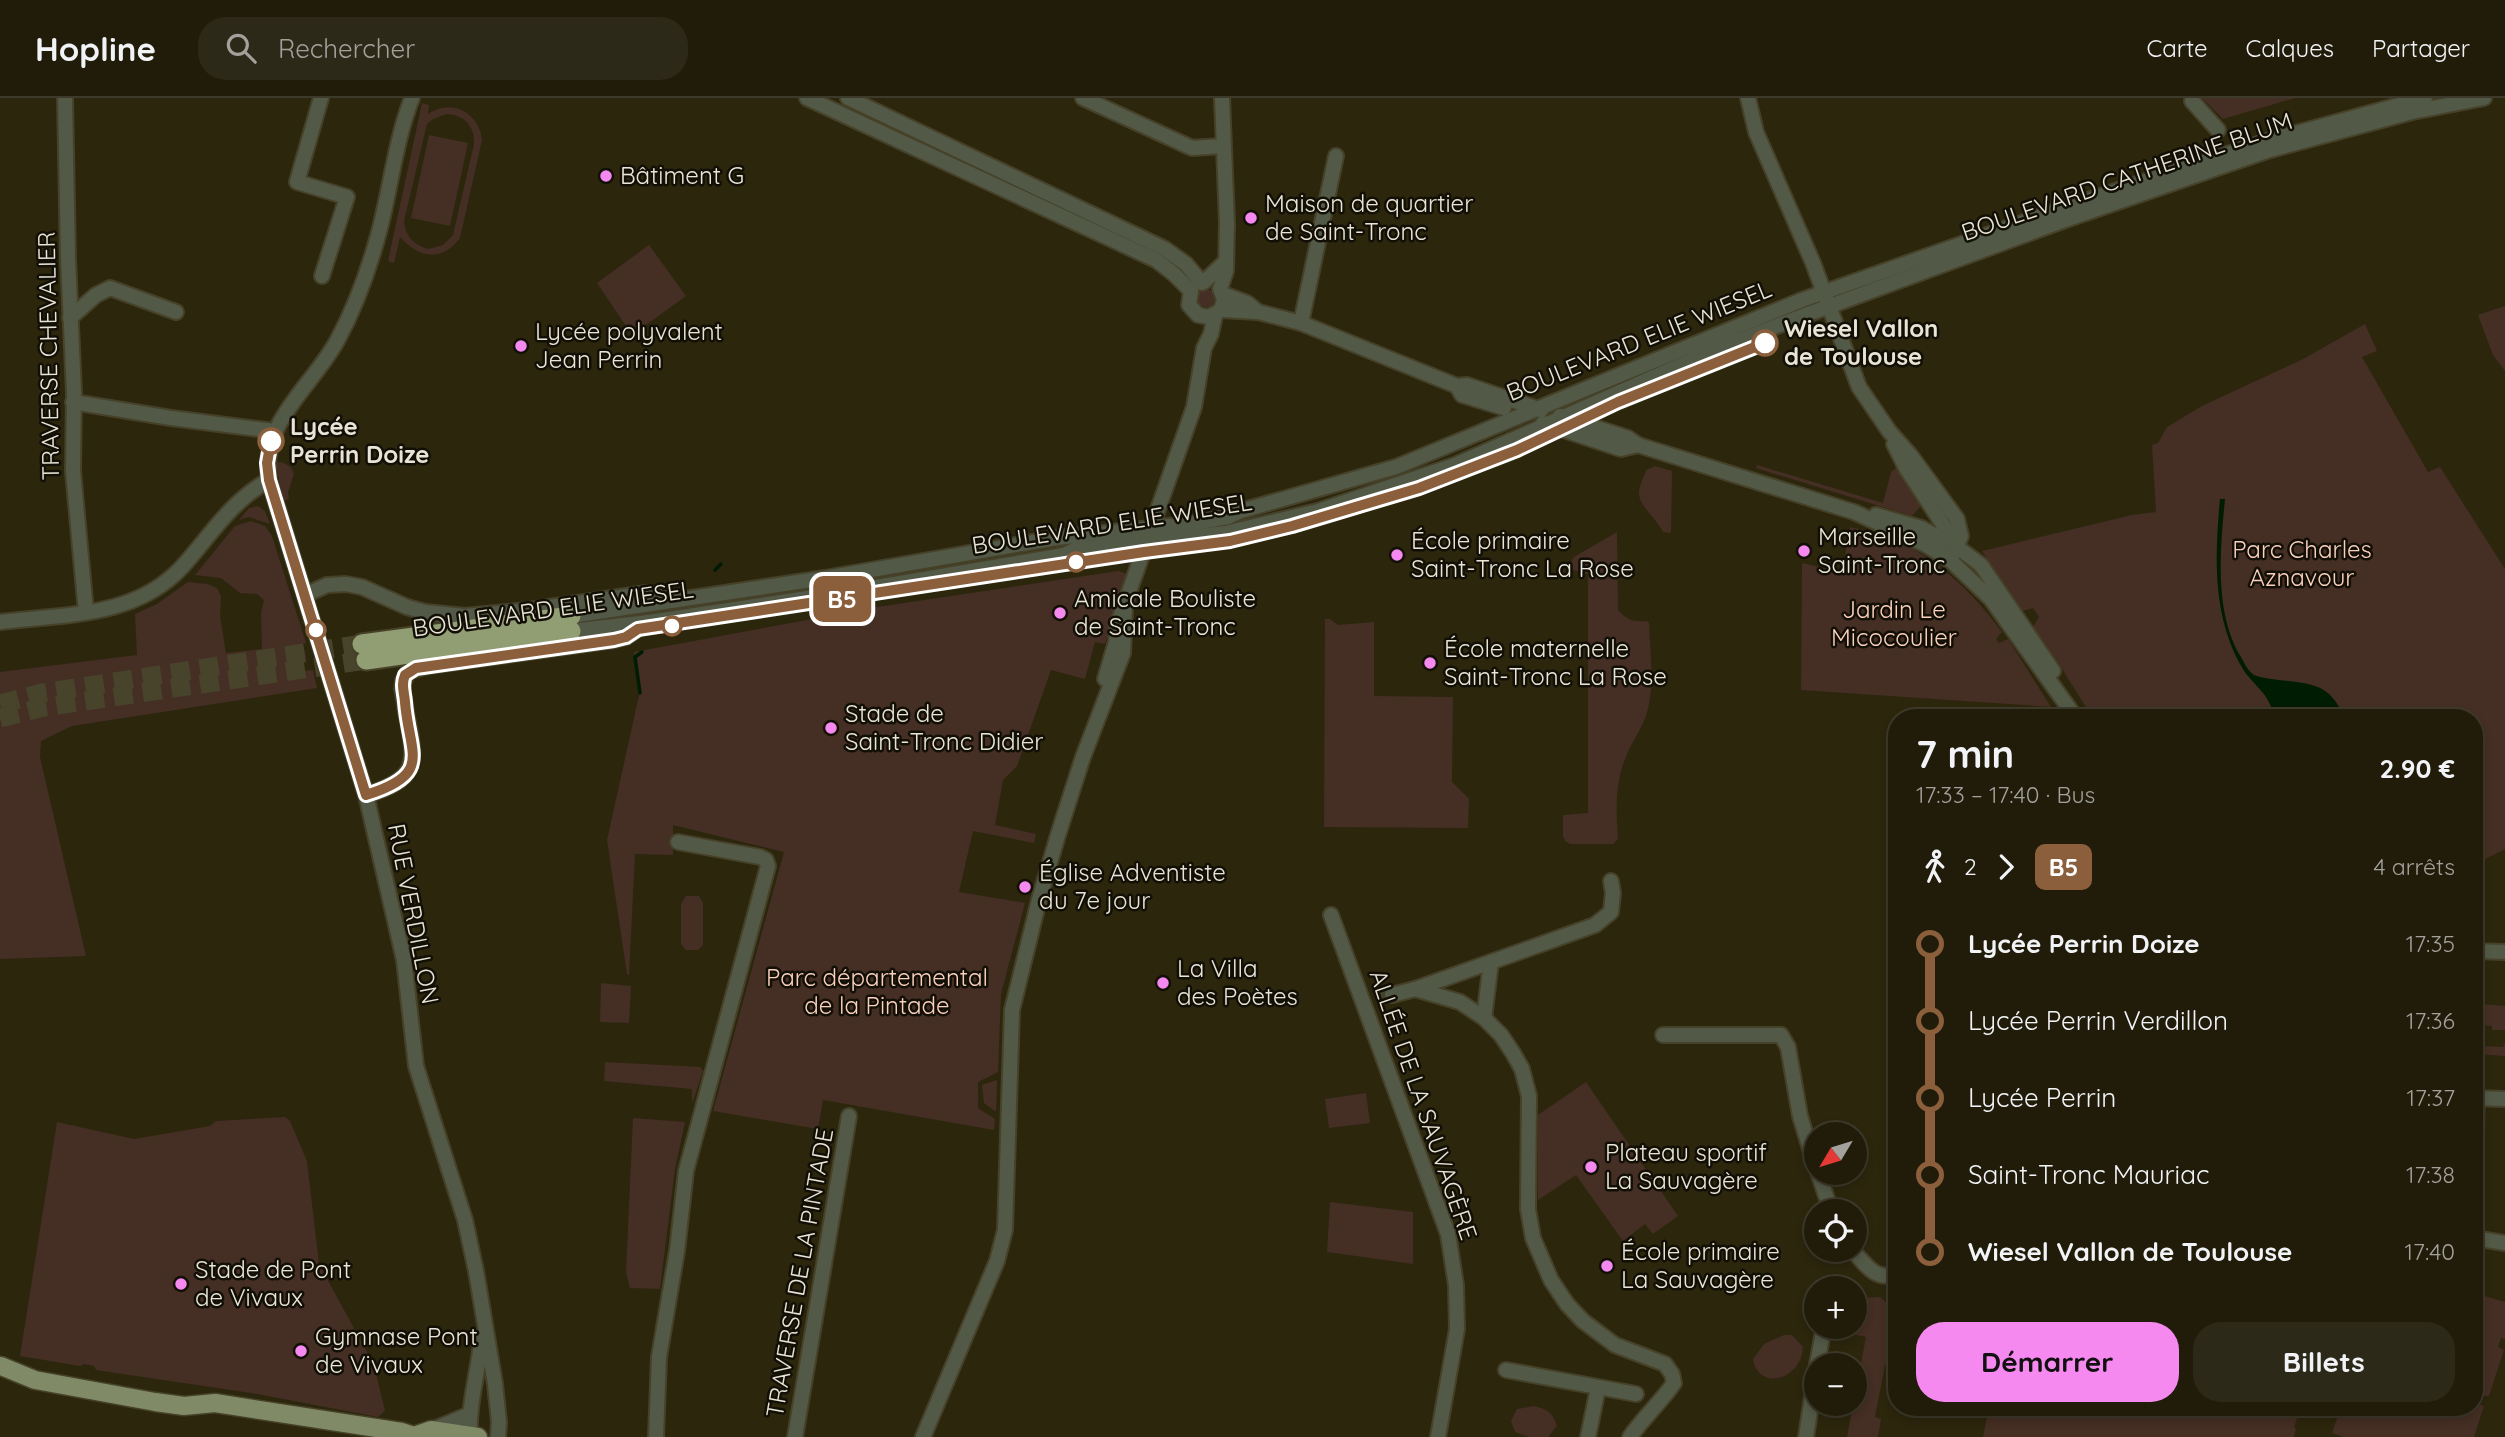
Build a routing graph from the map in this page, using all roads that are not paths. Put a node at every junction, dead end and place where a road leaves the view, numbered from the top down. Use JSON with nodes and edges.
{"nodes":[{"id":1,"x":65,"y":98,"type":"edge"},
{"id":2,"x":321,"y":98,"type":"edge"},
{"id":3,"x":412,"y":98,"type":"edge"},
{"id":4,"x":807,"y":98,"type":"edge"},
{"id":5,"x":848,"y":98,"type":"edge"},
{"id":6,"x":881,"y":98,"type":"edge"},
{"id":7,"x":1083,"y":98,"type":"edge"},
{"id":8,"x":1222,"y":98,"type":"edge"},
{"id":9,"x":1748,"y":98,"type":"edge"},
{"id":10,"x":2425,"y":98,"type":"edge"},
{"id":11,"x":2484,"y":98,"type":"edge"},
{"id":12,"x":2192,"y":102,"type":"dead end"},
{"id":13,"x":884,"y":115,"type":"junction"},
{"id":14,"x":2218,"y":130,"type":"dead end"},
{"id":15,"x":1223,"y":146,"type":"junction"},
{"id":16,"x":1336,"y":156,"type":"dead end"},
{"id":17,"x":980,"y":160,"type":"junction"},
{"id":18,"x":973,"y":176,"type":"junction"},
{"id":19,"x":1225,"y":262,"type":"junction"},
{"id":20,"x":322,"y":276,"type":"dead end"},
{"id":21,"x":1199,"y":285,"type":"junction"},
{"id":22,"x":1222,"y":291,"type":"junction"},
{"id":23,"x":1828,"y":299,"type":"junction"},
{"id":24,"x":176,"y":312,"type":"dead end"},
{"id":25,"x":1218,"y":312,"type":"junction"},
{"id":26,"x":1258,"y":312,"type":"junction"},
{"id":27,"x":1198,"y":315,"type":"junction"},
{"id":28,"x":70,"y":318,"type":"junction"},
{"id":29,"x":1301,"y":323,"type":"junction"},
{"id":30,"x":1204,"y":348,"type":"junction"},
{"id":31,"x":73,"y":402,"type":"junction"},
{"id":32,"x":1531,"y":412,"type":"junction"},
{"id":33,"x":1565,"y":417,"type":"junction"},
{"id":34,"x":1548,"y":425,"type":"junction"},
{"id":35,"x":274,"y":431,"type":"junction"},
{"id":36,"x":1638,"y":445,"type":"junction"},
{"id":37,"x":269,"y":480,"type":"junction"},
{"id":38,"x":1854,"y":512,"type":"junction"},
{"id":39,"x":1153,"y":527,"type":"junction"},
{"id":40,"x":1148,"y":542,"type":"junction"},
{"id":41,"x":1957,"y":547,"type":"junction"},
{"id":42,"x":1950,"y":560,"type":"junction"},
{"id":43,"x":305,"y":595,"type":"junction"},
{"id":44,"x":673,"y":601,"type":"junction"},
{"id":45,"x":86,"y":612,"type":"junction"},
{"id":46,"x":0,"y":622,"type":"edge"},
{"id":47,"x":649,"y":622,"type":"junction"},
{"id":48,"x":571,"y":623,"type":"junction"},
{"id":49,"x":364,"y":652,"type":"tunnel mouth"},
{"id":50,"x":2071,"y":709,"type":"edge"},
{"id":51,"x":2072,"y":709,"type":"edge"},
{"id":52,"x":366,"y":795,"type":"junction"},
{"id":53,"x":678,"y":842,"type":"dead end"},
{"id":54,"x":1611,"y":881,"type":"dead end"},
{"id":55,"x":1331,"y":915,"type":"dead end"},
{"id":56,"x":2483,"y":951,"type":"edge"},
{"id":57,"x":2505,"y":952,"type":"edge"},
{"id":58,"x":1491,"y":962,"type":"junction"},
{"id":59,"x":1415,"y":989,"type":"junction"},
{"id":60,"x":1392,"y":995,"type":"tunnel mouth"},
{"id":61,"x":1484,"y":1018,"type":"junction"},
{"id":62,"x":1663,"y":1035,"type":"dead end"},
{"id":63,"x":2483,"y":1098,"type":"edge"},
{"id":64,"x":2505,"y":1099,"type":"edge"},
{"id":65,"x":849,"y":1116,"type":"dead end"},
{"id":66,"x":1804,"y":1129,"type":"edge"},
{"id":67,"x":2483,"y":1239,"type":"edge"},
{"id":68,"x":2505,"y":1243,"type":"edge"},
{"id":69,"x":1864,"y":1262,"type":"edge"},
{"id":70,"x":1888,"y":1277,"type":"edge"},
{"id":71,"x":483,"y":1320,"type":"junction"},
{"id":72,"x":0,"y":1365,"type":"edge"},
{"id":73,"x":1506,"y":1370,"type":"dead end"},
{"id":74,"x":495,"y":1388,"type":"junction"},
{"id":75,"x":1598,"y":1388,"type":"junction"},
{"id":76,"x":475,"y":1389,"type":"junction"},
{"id":77,"x":1636,"y":1394,"type":"dead end"},
{"id":78,"x":470,"y":1415,"type":"junction"},
{"id":79,"x":1809,"y":1416,"type":"edge"},
{"id":80,"x":419,"y":1435,"type":"edge"},
{"id":81,"x":472,"y":1436,"type":"edge"},
{"id":82,"x":498,"y":1437,"type":"edge"},
{"id":83,"x":656,"y":1437,"type":"edge"},
{"id":84,"x":795,"y":1437,"type":"edge"},
{"id":85,"x":923,"y":1437,"type":"edge"},
{"id":86,"x":1438,"y":1437,"type":"edge"},
{"id":87,"x":1588,"y":1437,"type":"edge"},
{"id":88,"x":1630,"y":1437,"type":"edge"},
{"id":89,"x":1806,"y":1437,"type":"edge"}],
"edges":[{"from":1,"to":28,"type":"street","name":"TRAVERSE CHEVALIER"},
{"from":2,"to":20,"type":"street"},
{"from":3,"to":35,"type":"street"},
{"from":4,"to":18,"type":"street"},
{"from":5,"to":13,"type":"street"},
{"from":6,"to":13,"type":"street"},
{"from":7,"to":15,"type":"street"},
{"from":8,"to":15,"type":"street"},
{"from":9,"to":23,"type":"street"},
{"from":10,"to":23,"type":"street","name":"BOULEVARD CATHERINE BLUM"},
{"from":11,"to":23,"type":"street","name":"BOULEVARD CATHERINE BLUM"},
{"from":12,"to":14,"type":"street"},
{"from":13,"to":17,"type":"street"},
{"from":15,"to":19,"type":"street"},
{"from":16,"to":29,"type":"street"},
{"from":17,"to":18,"type":"street"},
{"from":17,"to":21,"type":"street"},
{"from":18,"to":21,"type":"street"},
{"from":19,"to":21,"type":"street"},
{"from":19,"to":22,"type":"street"},
{"from":21,"to":22,"type":"street"},
{"from":21,"to":27,"type":"street"},
{"from":22,"to":25,"type":"street"},
{"from":22,"to":26,"type":"street"},
{"from":23,"to":32,"type":"street","name":"BOULEVARD ELIE WIESEL"},
{"from":23,"to":33,"type":"street","name":"BOULEVARD ELIE WIESEL"},
{"from":23,"to":41,"type":"street"},
{"from":24,"to":28,"type":"street"},
{"from":25,"to":26,"type":"street"},
{"from":25,"to":27,"type":"street"},
{"from":25,"to":30,"type":"street"},
{"from":26,"to":29,"type":"street"},
{"from":27,"to":30,"type":"street"},
{"from":28,"to":31,"type":"street","name":"TRAVERSE CHEVALIER"},
{"from":29,"to":32,"type":"street"},
{"from":30,"to":39,"type":"street"},
{"from":31,"to":35,"type":"street"},
{"from":31,"to":45,"type":"street","name":"TRAVERSE CHEVALIER"},
{"from":32,"to":33,"type":"street"},
{"from":32,"to":34,"type":"street"},
{"from":32,"to":39,"type":"street","name":"BOULEVARD ELIE WIESEL"},
{"from":33,"to":34,"type":"street","name":"BOULEVARD ELIE WIESEL"},
{"from":33,"to":36,"type":"street"},
{"from":34,"to":36,"type":"street"},
{"from":34,"to":40,"type":"street","name":"BOULEVARD ELIE WIESEL"},
{"from":35,"to":37,"type":"street"},
{"from":36,"to":38,"type":"street"},
{"from":37,"to":43,"type":"street","name":"RUE VERDILLON"},
{"from":37,"to":45,"type":"street"},
{"from":38,"to":41,"type":"street"},
{"from":38,"to":42,"type":"street"},
{"from":39,"to":40,"type":"street"},
{"from":39,"to":44,"type":"street","name":"BOULEVARD ELIE WIESEL"},
{"from":40,"to":47,"type":"street","name":"BOULEVARD ELIE WIESEL"},
{"from":40,"to":85,"type":"street"},
{"from":41,"to":42,"type":"street"},
{"from":41,"to":51,"type":"street"},
{"from":42,"to":50,"type":"street"},
{"from":43,"to":44,"type":"street"},
{"from":43,"to":52,"type":"street","name":"RUE VERDILLON"},
{"from":44,"to":48,"type":"street","name":"BOULEVARD ELIE WIESEL"},
{"from":45,"to":46,"type":"street"},
{"from":47,"to":48,"type":"street","name":"BOULEVARD ELIE WIESEL"},
{"from":47,"to":52,"type":"street"},
{"from":48,"to":49,"type":"highway","name":"BOULEVARD ELIE WIESEL"},
{"from":52,"to":71,"type":"street","name":"RUE VERDILLON"},
{"from":53,"to":83,"type":"street"},
{"from":54,"to":58,"type":"street"},
{"from":55,"to":86,"type":"street","name":"ALLÉE DE LA SAUVAGÈRE"},
{"from":56,"to":57,"type":"street"},
{"from":58,"to":59,"type":"street"},
{"from":58,"to":61,"type":"street"},
{"from":59,"to":60,"type":"street"},
{"from":59,"to":61,"type":"street"},
{"from":61,"to":88,"type":"street"},
{"from":62,"to":66,"type":"street"},
{"from":63,"to":64,"type":"street"},
{"from":65,"to":84,"type":"street","name":"TRAVERSE DE LA PINTADE"},
{"from":67,"to":68,"type":"street"},
{"from":69,"to":70,"type":"street"},
{"from":71,"to":74,"type":"street","name":"RUE VERDILLON"},
{"from":71,"to":76,"type":"street","name":"RUE VERDILLON"},
{"from":72,"to":80,"type":"main road"},
{"from":73,"to":75,"type":"street"},
{"from":74,"to":76,"type":"street"},
{"from":74,"to":82,"type":"street","name":"RUE VERDILLON"},
{"from":75,"to":77,"type":"street"},
{"from":75,"to":87,"type":"street"},
{"from":76,"to":78,"type":"street","name":"RUE VERDILLON"},
{"from":78,"to":80,"type":"street"},
{"from":78,"to":81,"type":"street","name":"RUE VERDILLON"},
{"from":79,"to":89,"type":"street"},
{"from":80,"to":81,"type":"main road"}]}
